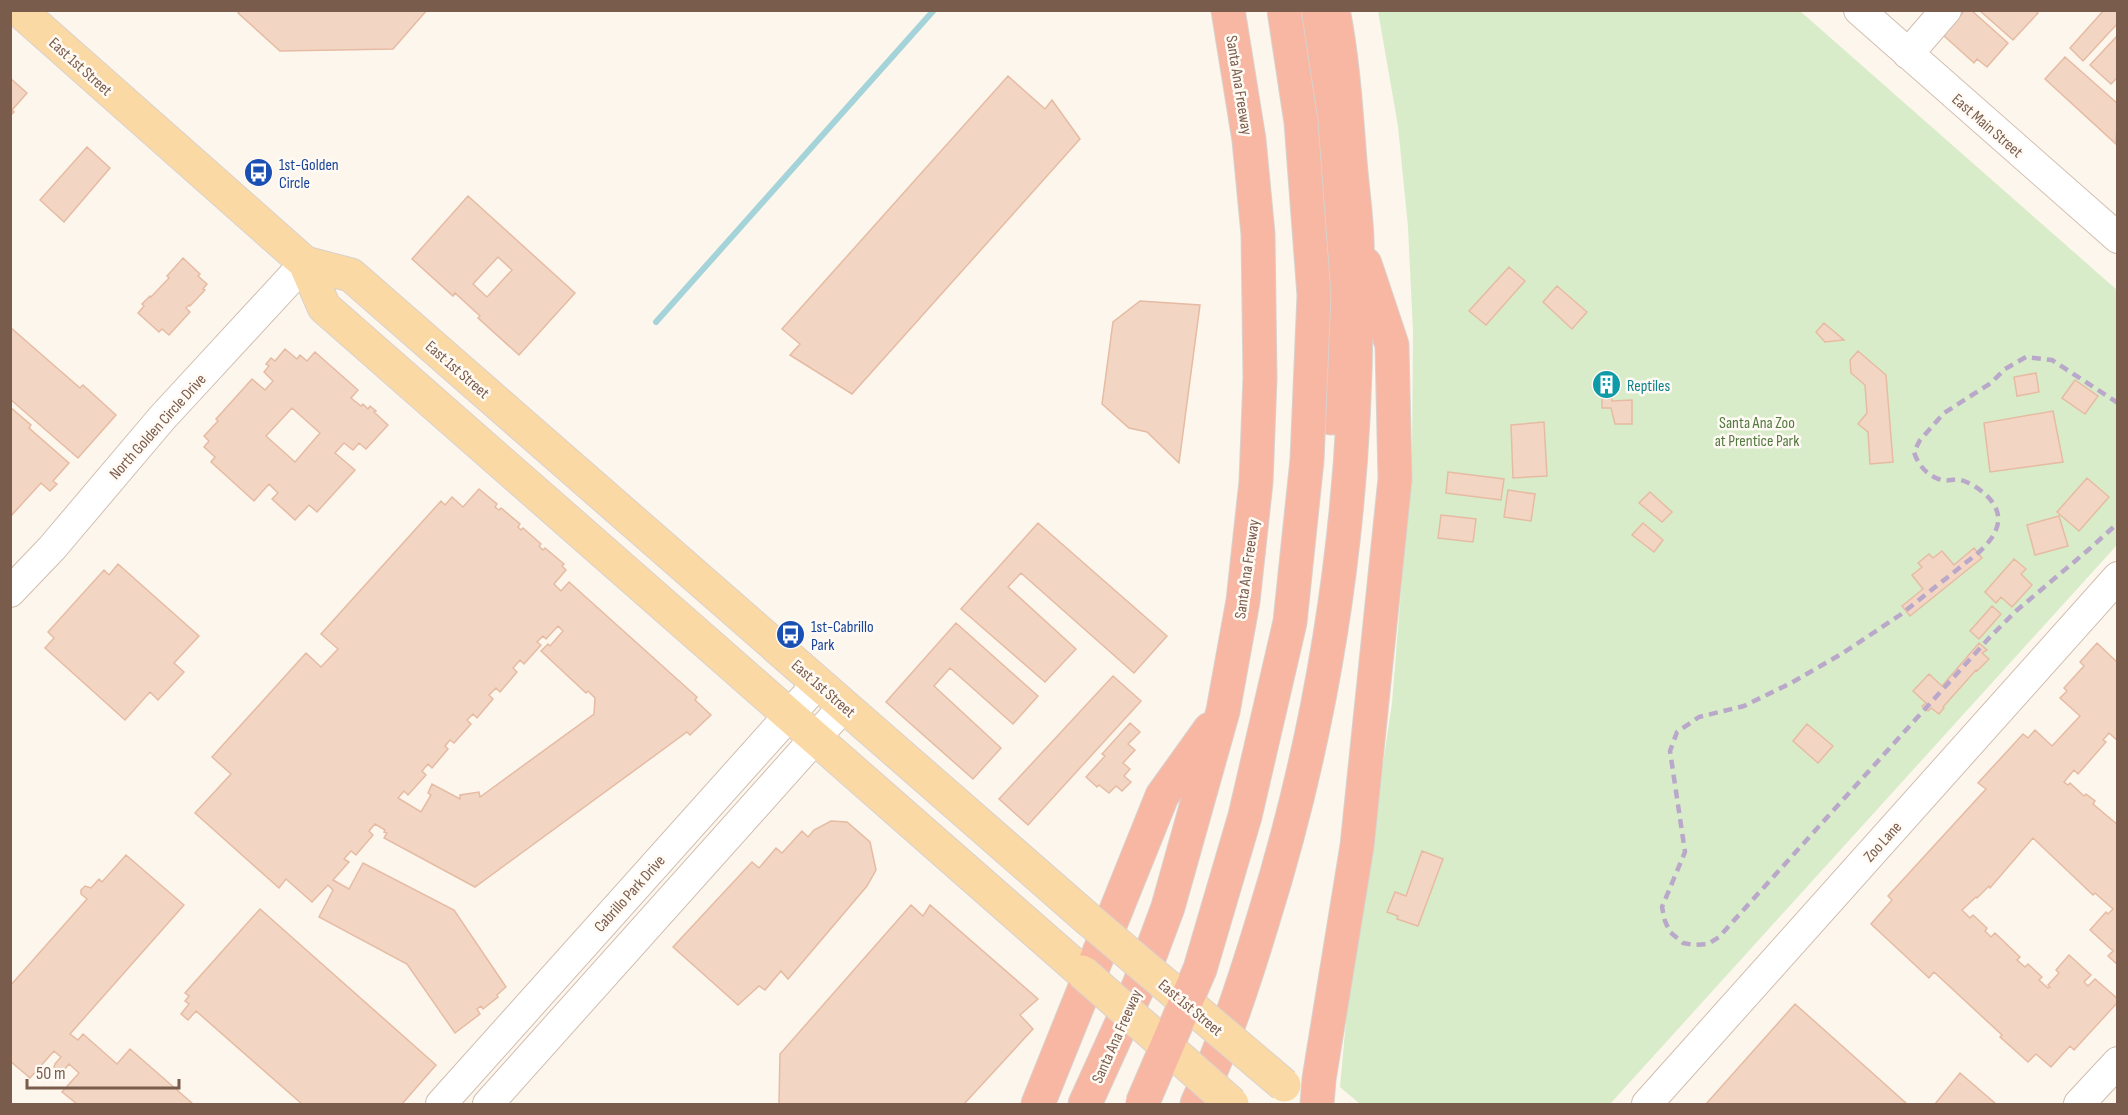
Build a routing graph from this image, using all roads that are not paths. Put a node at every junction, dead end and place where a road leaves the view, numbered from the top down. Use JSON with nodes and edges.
{"nodes":[{"id":1,"x":19,"y":10,"type":"edge"},
{"id":2,"x":1228,"y":10,"type":"edge"},
{"id":3,"x":1264,"y":10,"type":"edge"},
{"id":4,"x":1284,"y":10,"type":"edge"},
{"id":5,"x":1301,"y":10,"type":"edge"},
{"id":6,"x":1333,"y":10,"type":"edge"},
{"id":7,"x":1859,"y":10,"type":"edge"},
{"id":8,"x":1946,"y":10,"type":"edge"},
{"id":9,"x":1908,"y":54,"type":"junction"},
{"id":10,"x":2118,"y":238,"type":"edge"},
{"id":11,"x":1357,"y":240,"type":"junction"},
{"id":12,"x":305,"y":263,"type":"junction"},
{"id":13,"x":471,"y":436,"type":"junction"},
{"id":14,"x":539,"y":440,"type":"junction"},
{"id":15,"x":1348,"y":506,"type":"junction"},
{"id":16,"x":2118,"y":577,"type":"edge"},
{"id":17,"x":10,"y":592,"type":"edge"},
{"id":18,"x":818,"y":682,"type":"junction"},
{"id":19,"x":844,"y":706,"type":"junction"},
{"id":20,"x":1223,"y":711,"type":"junction"},
{"id":21,"x":789,"y":715,"type":"junction"},
{"id":22,"x":815,"y":738,"type":"junction"},
{"id":23,"x":2118,"y":1062,"type":"edge"},
{"id":24,"x":441,"y":1104,"type":"edge"},
{"id":25,"x":488,"y":1104,"type":"edge"},
{"id":26,"x":1038,"y":1104,"type":"edge"},
{"id":27,"x":1085,"y":1104,"type":"edge"},
{"id":28,"x":1124,"y":1104,"type":"edge"},
{"id":29,"x":1142,"y":1104,"type":"edge"},
{"id":30,"x":1197,"y":1104,"type":"edge"},
{"id":31,"x":1232,"y":1104,"type":"edge"},
{"id":32,"x":1310,"y":1104,"type":"edge"},
{"id":33,"x":1317,"y":1104,"type":"edge"},
{"id":34,"x":1647,"y":1104,"type":"edge"},
{"id":35,"x":2079,"y":1104,"type":"edge"}],
"edges":[{"from":1,"to":12,"type":"main road","name":"East 1st Street"},
{"from":2,"to":20,"type":"highway","name":"Santa Ana Freeway"},
{"from":3,"to":28,"type":"highway","bridge":true},
{"from":4,"to":29,"type":"highway","bridge":true},
{"from":5,"to":15,"type":"highway"},
{"from":6,"to":11,"type":"highway"},
{"from":7,"to":9,"type":"street","name":"East Main Street"},
{"from":8,"to":9,"type":"street"},
{"from":9,"to":10,"type":"street","name":"East Main Street"},
{"from":11,"to":15,"type":"highway"},
{"from":11,"to":33,"type":"highway"},
{"from":12,"to":13,"type":"main road","name":"East 1st Street"},
{"from":12,"to":14,"type":"main road","name":"East 1st Street"},
{"from":12,"to":17,"type":"street","name":"North Golden Circle Drive"},
{"from":13,"to":14,"type":"main road"},
{"from":13,"to":21,"type":"main road","name":"East 1st Street"},
{"from":14,"to":18,"type":"main road","name":"East 1st Street"},
{"from":15,"to":30,"type":"highway"},
{"from":16,"to":34,"type":"street","name":"Zoo Lane"},
{"from":18,"to":19,"type":"main road","name":"East 1st Street"},
{"from":18,"to":21,"type":"street","name":"Cabrillo Park Drive"},
{"from":19,"to":22,"type":"street"},
{"from":19,"to":32,"type":"main road","name":"East 1st Street","bridge":true},
{"from":20,"to":26,"type":"highway"},
{"from":20,"to":27,"type":"highway","name":"Santa Ana Freeway"},
{"from":21,"to":22,"type":"main road","name":"East 1st Street"},
{"from":21,"to":24,"type":"street","name":"Cabrillo Park Drive"},
{"from":22,"to":25,"type":"street"},
{"from":22,"to":31,"type":"main road","name":"East 1st Street","bridge":true},
{"from":23,"to":35,"type":"street"}]}
